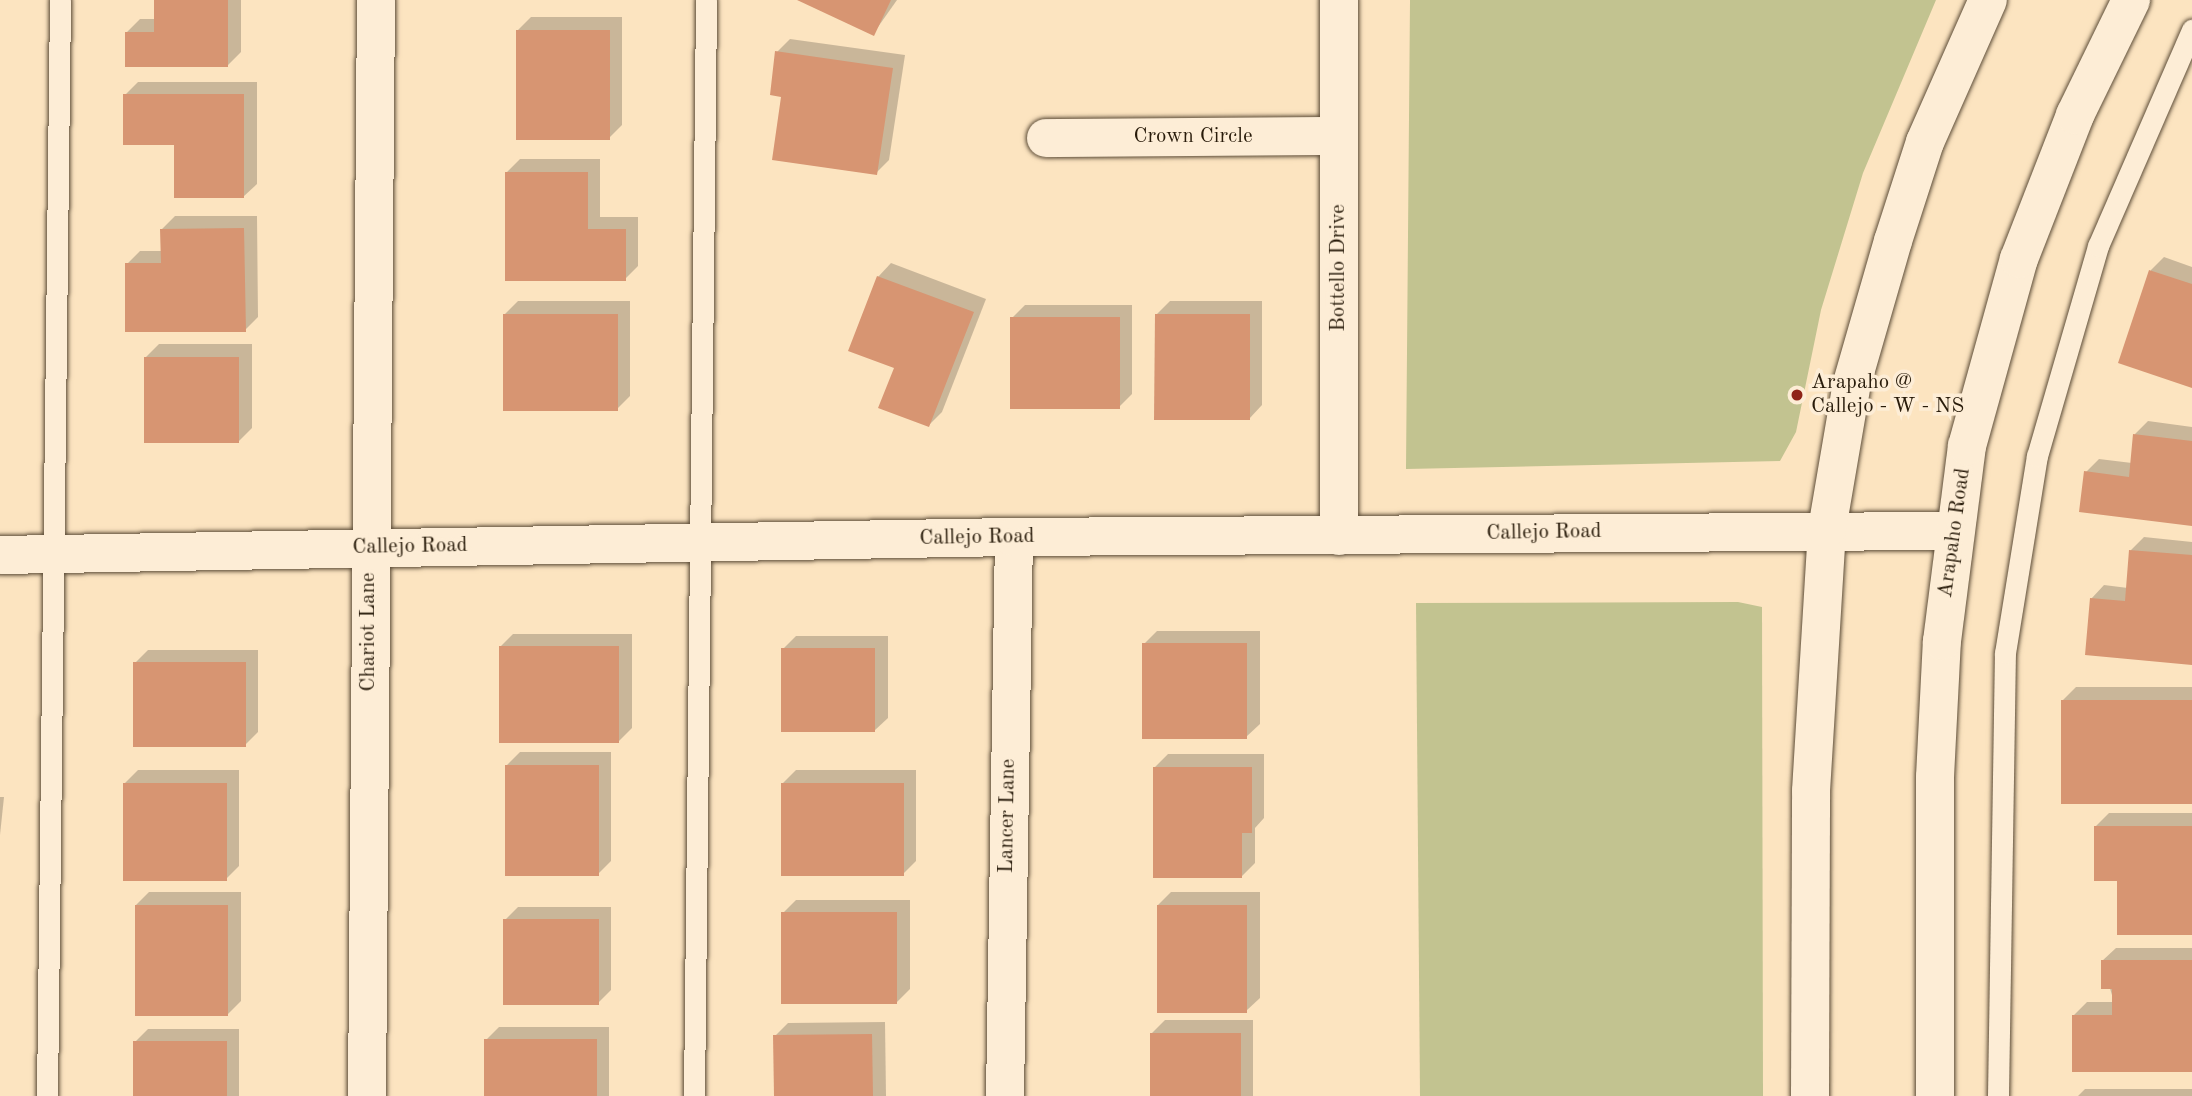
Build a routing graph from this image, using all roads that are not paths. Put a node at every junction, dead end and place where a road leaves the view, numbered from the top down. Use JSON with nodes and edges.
{"nodes":[{"id":1,"x":60,"y":0,"type":"edge"},
{"id":2,"x":376,"y":0,"type":"edge"},
{"id":3,"x":706,"y":0,"type":"edge"},
{"id":4,"x":1339,"y":0,"type":"edge"},
{"id":5,"x":1988,"y":0,"type":"edge"},
{"id":6,"x":2131,"y":0,"type":"edge"},
{"id":7,"x":2192,"y":30,"type":"edge"},
{"id":8,"x":1339,"y":135,"type":"junction"},
{"id":9,"x":1046,"y":138,"type":"dead end"},
{"id":10,"x":1827,"y":529,"type":"junction"},
{"id":11,"x":1954,"y":531,"type":"junction"},
{"id":12,"x":1339,"y":536,"type":"junction"},
{"id":13,"x":1013,"y":537,"type":"junction"},
{"id":14,"x":696,"y":545,"type":"junction"},
{"id":15,"x":369,"y":548,"type":"junction"},
{"id":16,"x":50,"y":554,"type":"junction"},
{"id":17,"x":0,"y":555,"type":"edge"},
{"id":18,"x":47,"y":1096,"type":"edge"},
{"id":19,"x":367,"y":1096,"type":"edge"},
{"id":20,"x":694,"y":1096,"type":"edge"},
{"id":21,"x":1005,"y":1096,"type":"edge"},
{"id":22,"x":1810,"y":1096,"type":"edge"},
{"id":23,"x":1935,"y":1096,"type":"edge"},
{"id":24,"x":1998,"y":1096,"type":"edge"}],
"edges":[{"from":1,"to":16,"type":"lane"},
{"from":2,"to":15,"type":"street","name":"Chariot Lane"},
{"from":3,"to":14,"type":"lane"},
{"from":4,"to":8,"type":"street","name":"Bottello Drive"},
{"from":5,"to":10,"type":"street"},
{"from":6,"to":11,"type":"street","name":"Arapaho Road"},
{"from":7,"to":24,"type":"lane"},
{"from":8,"to":9,"type":"street","name":"Crown Circle"},
{"from":8,"to":12,"type":"street","name":"Bottello Drive"},
{"from":10,"to":11,"type":"street","name":"Callejo Road"},
{"from":10,"to":12,"type":"street","name":"Callejo Road"},
{"from":10,"to":22,"type":"street"},
{"from":11,"to":23,"type":"street","name":"Arapaho Road"},
{"from":12,"to":13,"type":"street","name":"Callejo Road"},
{"from":13,"to":14,"type":"street","name":"Callejo Road"},
{"from":13,"to":21,"type":"street","name":"Lancer Lane"},
{"from":14,"to":15,"type":"street","name":"Callejo Road"},
{"from":14,"to":20,"type":"lane"},
{"from":15,"to":16,"type":"street","name":"Callejo Road"},
{"from":15,"to":19,"type":"street","name":"Chariot Lane"},
{"from":16,"to":17,"type":"street","name":"Callejo Road"},
{"from":16,"to":18,"type":"lane"}]}
